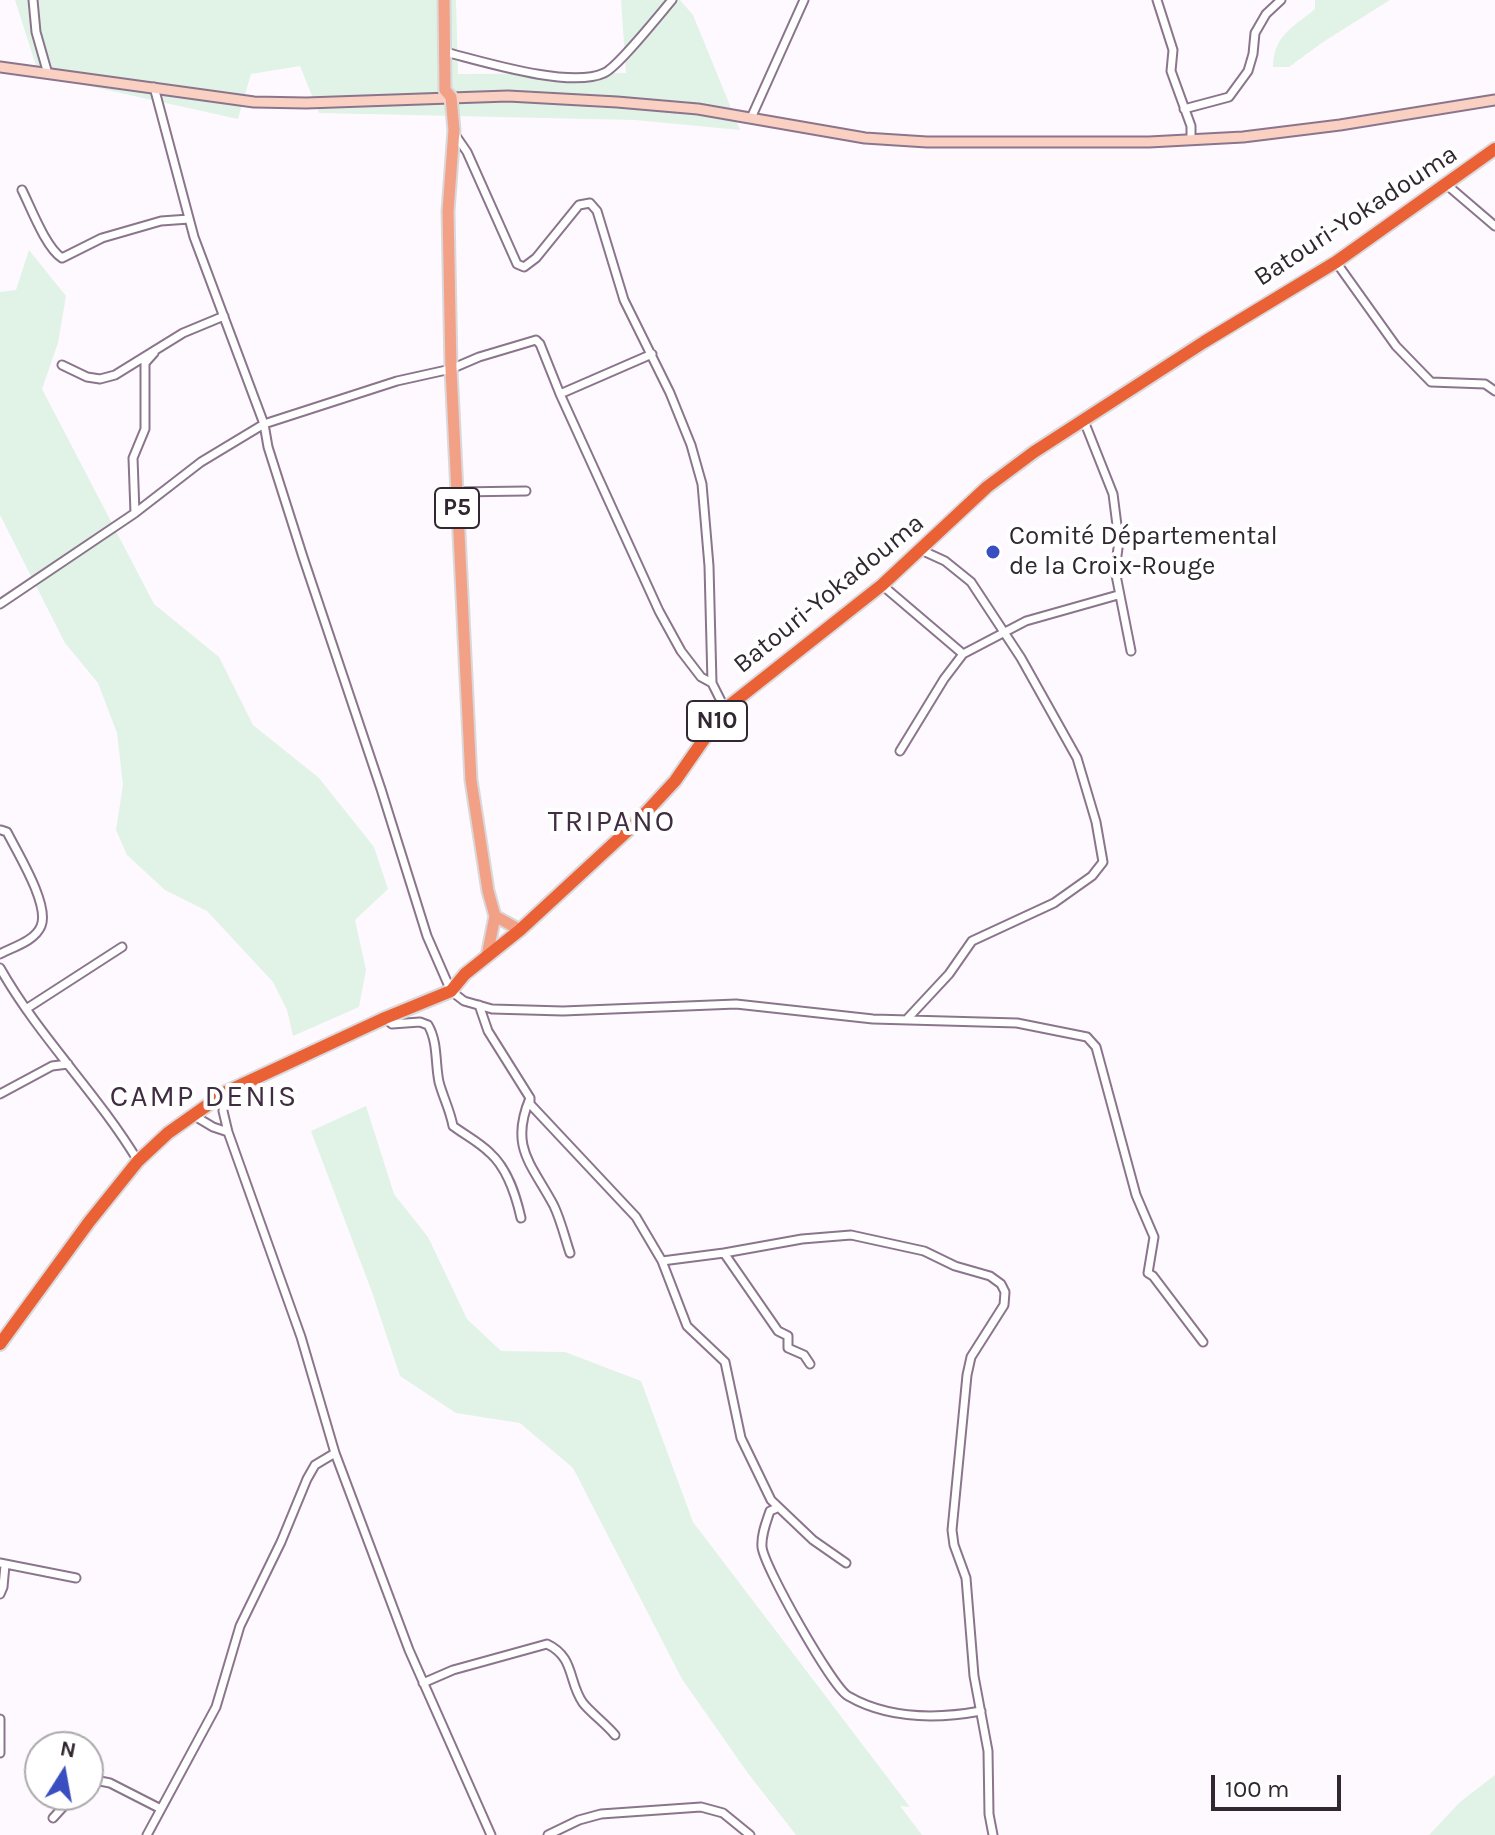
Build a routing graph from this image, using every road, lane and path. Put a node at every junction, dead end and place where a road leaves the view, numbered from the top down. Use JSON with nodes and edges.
{"nodes":[{"id":1,"x":33,"y":0,"type":"edge"},
{"id":2,"x":444,"y":0,"type":"edge"},
{"id":3,"x":672,"y":0,"type":"edge"},
{"id":4,"x":804,"y":0,"type":"edge"},
{"id":5,"x":1157,"y":0,"type":"edge"},
{"id":6,"x":1281,"y":0,"type":"edge"},
{"id":7,"x":445,"y":52,"type":"junction"},
{"id":8,"x":0,"y":67,"type":"edge"},
{"id":9,"x":48,"y":74,"type":"junction"},
{"id":10,"x":154,"y":87,"type":"junction"},
{"id":11,"x":451,"y":97,"type":"junction"},
{"id":12,"x":1495,"y":100,"type":"edge"},
{"id":13,"x":1184,"y":109,"type":"junction"},
{"id":14,"x":751,"y":118,"type":"junction"},
{"id":15,"x":454,"y":130,"type":"junction"},
{"id":16,"x":1191,"y":140,"type":"junction"},
{"id":17,"x":1495,"y":149,"type":"edge"},
{"id":18,"x":1447,"y":185,"type":"junction"},
{"id":19,"x":22,"y":190,"type":"dead end"},
{"id":20,"x":189,"y":219,"type":"junction"},
{"id":21,"x":1495,"y":226,"type":"edge"},
{"id":22,"x":1336,"y":262,"type":"junction"},
{"id":23,"x":224,"y":316,"type":"junction"},
{"id":24,"x":159,"y":346,"type":"junction"},
{"id":25,"x":652,"y":354,"type":"junction"},
{"id":26,"x":62,"y":365,"type":"dead end"},
{"id":27,"x":451,"y":369,"type":"junction"},
{"id":28,"x":1495,"y":391,"type":"edge"},
{"id":29,"x":560,"y":394,"type":"junction"},
{"id":30,"x":1084,"y":421,"type":"junction"},
{"id":31,"x":264,"y":424,"type":"junction"},
{"id":32,"x":526,"y":491,"type":"dead end"},
{"id":33,"x":456,"y":492,"type":"junction"},
{"id":34,"x":135,"y":513,"type":"junction"},
{"id":35,"x":921,"y":550,"type":"junction"},
{"id":36,"x":882,"y":585,"type":"junction"},
{"id":37,"x":1118,"y":595,"type":"junction"},
{"id":38,"x":0,"y":604,"type":"edge"},
{"id":39,"x":1004,"y":631,"type":"junction"},
{"id":40,"x":1131,"y":651,"type":"dead end"},
{"id":41,"x":963,"y":654,"type":"junction"},
{"id":42,"x":712,"y":683,"type":"junction"},
{"id":43,"x":725,"y":709,"type":"junction"},
{"id":44,"x":900,"y":751,"type":"dead end"},
{"id":45,"x":1,"y":830,"type":"edge"},
{"id":46,"x":495,"y":916,"type":"junction"},
{"id":47,"x":520,"y":930,"type":"junction"},
{"id":48,"x":122,"y":947,"type":"dead end"},
{"id":49,"x":0,"y":954,"type":"edge"},
{"id":50,"x":487,"y":956,"type":"junction"},
{"id":51,"x":0,"y":968,"type":"edge"},
{"id":52,"x":451,"y":991,"type":"junction"},
{"id":53,"x":479,"y":1005,"type":"junction"},
{"id":54,"x":26,"y":1009,"type":"junction"},
{"id":55,"x":385,"y":1018,"type":"junction"},
{"id":56,"x":908,"y":1018,"type":"junction"},
{"id":57,"x":59,"y":1052,"type":"junction"},
{"id":58,"x":68,"y":1064,"type":"junction"},
{"id":59,"x":52,"y":1066,"type":"junction"},
{"id":60,"x":226,"y":1092,"type":"junction"},
{"id":61,"x":0,"y":1094,"type":"edge"},
{"id":62,"x":530,"y":1098,"type":"junction"},
{"id":63,"x":193,"y":1115,"type":"junction"},
{"id":64,"x":228,"y":1132,"type":"junction"},
{"id":65,"x":138,"y":1161,"type":"junction"},
{"id":66,"x":521,"y":1218,"type":"dead end"},
{"id":67,"x":570,"y":1253,"type":"dead end"},
{"id":68,"x":724,"y":1253,"type":"junction"},
{"id":69,"x":662,"y":1261,"type":"junction"},
{"id":70,"x":1203,"y":1342,"type":"dead end"},
{"id":71,"x":0,"y":1344,"type":"edge"},
{"id":72,"x":810,"y":1364,"type":"dead end"},
{"id":73,"x":335,"y":1453,"type":"junction"},
{"id":74,"x":777,"y":1508,"type":"junction"},
{"id":75,"x":846,"y":1563,"type":"dead end"},
{"id":76,"x":3,"y":1564,"type":"edge"},
{"id":77,"x":76,"y":1578,"type":"dead end"},
{"id":78,"x":0,"y":1594,"type":"edge"},
{"id":79,"x":423,"y":1683,"type":"junction"},
{"id":80,"x":981,"y":1711,"type":"junction"},
{"id":81,"x":0,"y":1719,"type":"edge"},
{"id":82,"x":615,"y":1735,"type":"dead end"},
{"id":83,"x":0,"y":1753,"type":"edge"},
{"id":84,"x":104,"y":1782,"type":"edge"},
{"id":85,"x":161,"y":1809,"type":"junction"},
{"id":86,"x":59,"y":1811,"type":"edge"},
{"id":87,"x":53,"y":1818,"type":"dead end"},
{"id":88,"x":147,"y":1835,"type":"edge"},
{"id":89,"x":491,"y":1835,"type":"edge"},
{"id":90,"x":548,"y":1835,"type":"edge"},
{"id":91,"x":750,"y":1835,"type":"edge"},
{"id":92,"x":993,"y":1835,"type":"edge"}],
"edges":[{"from":1,"to":9,"type":"street"},
{"from":2,"to":7,"type":"main road","number":"P5"},
{"from":3,"to":7,"type":"street"},
{"from":4,"to":14,"type":"street"},
{"from":5,"to":13,"type":"street"},
{"from":6,"to":13,"type":"street"},
{"from":7,"to":11,"type":"main road","number":"P5"},
{"from":8,"to":9,"type":"street"},
{"from":9,"to":10,"type":"street"},
{"from":10,"to":11,"type":"street"},
{"from":10,"to":20,"type":"street"},
{"from":11,"to":14,"type":"street"},
{"from":11,"to":15,"type":"main road","number":"P5"},
{"from":12,"to":16,"type":"street"},
{"from":13,"to":16,"type":"street"},
{"from":14,"to":16,"type":"street"},
{"from":15,"to":25,"type":"street"},
{"from":15,"to":27,"type":"main road","number":"P5"},
{"from":17,"to":18,"type":"highway","name":"Batouri-Yokadouma","number":"N10"},
{"from":18,"to":21,"type":"street"},
{"from":18,"to":22,"type":"highway","name":"Batouri-Yokadouma","number":"N10"},
{"from":19,"to":20,"type":"street"},
{"from":20,"to":23,"type":"street"},
{"from":22,"to":28,"type":"street"},
{"from":22,"to":30,"type":"highway","name":"Batouri-Yokadouma","number":"N10"},
{"from":23,"to":24,"type":"street"},
{"from":23,"to":31,"type":"street"},
{"from":24,"to":26,"type":"street"},
{"from":24,"to":34,"type":"street"},
{"from":25,"to":29,"type":"street"},
{"from":25,"to":42,"type":"street"},
{"from":27,"to":29,"type":"street"},
{"from":27,"to":31,"type":"street"},
{"from":27,"to":33,"type":"main road","number":"P5"},
{"from":29,"to":42,"type":"street"},
{"from":30,"to":35,"type":"highway","name":"Batouri-Yokadouma","number":"N10"},
{"from":30,"to":37,"type":"street"},
{"from":31,"to":34,"type":"street"},
{"from":31,"to":52,"type":"street"},
{"from":32,"to":33,"type":"street"},
{"from":33,"to":46,"type":"main road","number":"P5"},
{"from":34,"to":38,"type":"street"},
{"from":35,"to":36,"type":"highway","name":"Batouri-Yokadouma","number":"N10"},
{"from":35,"to":39,"type":"street"},
{"from":36,"to":41,"type":"street"},
{"from":36,"to":43,"type":"highway","name":"Batouri-Yokadouma","number":"N10"},
{"from":37,"to":39,"type":"street"},
{"from":37,"to":40,"type":"street"},
{"from":39,"to":41,"type":"street"},
{"from":39,"to":56,"type":"street"},
{"from":41,"to":44,"type":"street"},
{"from":42,"to":43,"type":"street"},
{"from":43,"to":47,"type":"highway","name":"Batouri-Yokadouma","number":"N10"},
{"from":45,"to":49,"type":"street"},
{"from":46,"to":47,"type":"main road"},
{"from":46,"to":50,"type":"main road","number":"P5"},
{"from":47,"to":50,"type":"highway","name":"Batouri-Yokadouma","number":"N10"},
{"from":48,"to":54,"type":"street"},
{"from":50,"to":52,"type":"highway","name":"Batouri-Yokadouma","number":"N10"},
{"from":51,"to":54,"type":"street"},
{"from":52,"to":53,"type":"street"},
{"from":52,"to":55,"type":"highway","name":"Batouri-Yokadouma","number":"N10"},
{"from":53,"to":56,"type":"street"},
{"from":53,"to":62,"type":"street"},
{"from":54,"to":57,"type":"street"},
{"from":55,"to":60,"type":"highway","name":"Batouri-Yokadouma","number":"N10"},
{"from":55,"to":66,"type":"street"},
{"from":56,"to":70,"type":"street"},
{"from":57,"to":58,"type":"street"},
{"from":57,"to":59,"type":"street"},
{"from":58,"to":59,"type":"street"},
{"from":58,"to":65,"type":"street"},
{"from":59,"to":61,"type":"street"},
{"from":60,"to":63,"type":"highway","name":"Batouri-Yokadouma","number":"N10"},
{"from":60,"to":64,"type":"street"},
{"from":62,"to":67,"type":"street"},
{"from":62,"to":69,"type":"street"},
{"from":63,"to":64,"type":"street"},
{"from":63,"to":65,"type":"highway","name":"Batouri-Yokadouma","number":"N10"},
{"from":64,"to":73,"type":"street"},
{"from":65,"to":71,"type":"highway","name":"Batouri-Yokadouma","number":"N10"},
{"from":68,"to":69,"type":"street"},
{"from":68,"to":72,"type":"street"},
{"from":68,"to":80,"type":"street"},
{"from":69,"to":74,"type":"street"},
{"from":73,"to":79,"type":"street"},
{"from":73,"to":85,"type":"street"},
{"from":74,"to":75,"type":"street"},
{"from":74,"to":80,"type":"street"},
{"from":76,"to":77,"type":"street"},
{"from":76,"to":78,"type":"street"},
{"from":79,"to":82,"type":"street"},
{"from":79,"to":89,"type":"street"},
{"from":80,"to":92,"type":"street"},
{"from":81,"to":83,"type":"street"},
{"from":84,"to":85,"type":"street"},
{"from":85,"to":88,"type":"street"},
{"from":86,"to":87,"type":"street"},
{"from":90,"to":91,"type":"street"}]}
